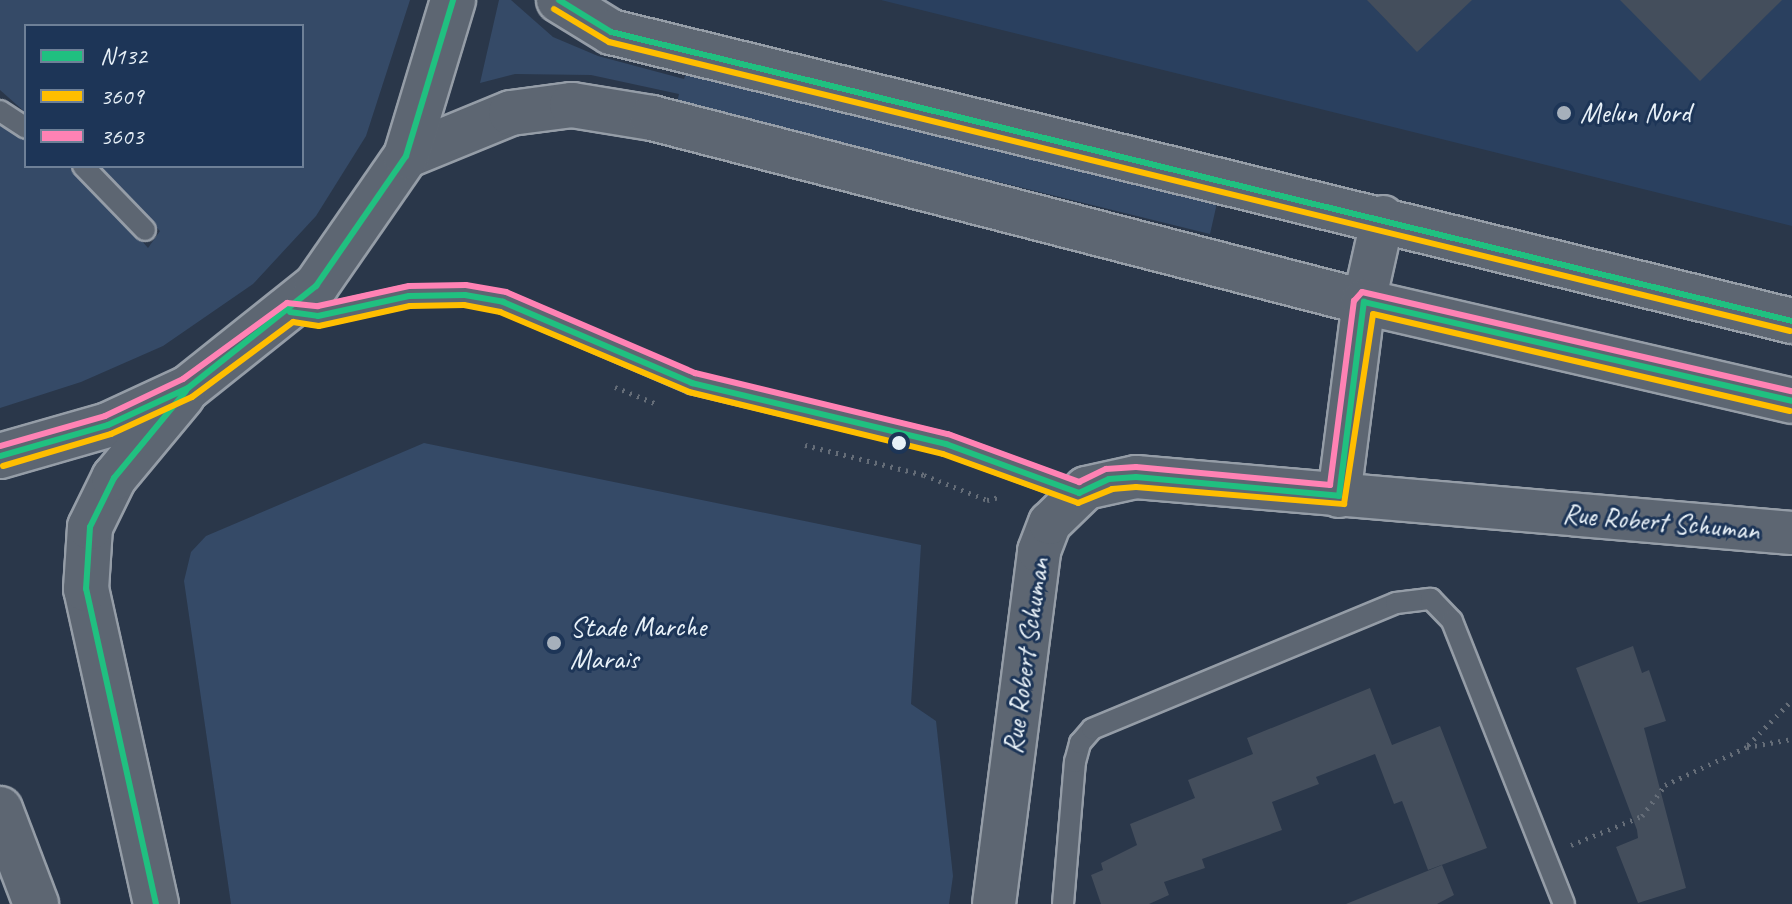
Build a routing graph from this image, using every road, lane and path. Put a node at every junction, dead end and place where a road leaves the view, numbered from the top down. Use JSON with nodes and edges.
{"nodes":[{"id":1,"x":453,"y":0,"type":"edge"},
{"id":2,"x":559,"y":0,"type":"edge"},
{"id":3,"x":0,"y":111,"type":"edge"},
{"id":4,"x":24,"y":127,"type":"edge"},
{"id":5,"x":406,"y":156,"type":"junction"},
{"id":6,"x":85,"y":168,"type":"edge"},
{"id":7,"x":1383,"y":217,"type":"junction"},
{"id":8,"x":145,"y":230,"type":"dead end"},
{"id":9,"x":1364,"y":302,"type":"junction"},
{"id":10,"x":290,"y":312,"type":"junction"},
{"id":11,"x":1792,"y":321,"type":"edge"},
{"id":12,"x":188,"y":388,"type":"junction"},
{"id":13,"x":1792,"y":401,"type":"edge"},
{"id":14,"x":0,"y":456,"type":"edge"},
{"id":15,"x":1079,"y":493,"type":"junction"},
{"id":16,"x":1339,"y":496,"type":"junction"},
{"id":17,"x":1792,"y":533,"type":"edge"},
{"id":18,"x":1792,"y":700,"type":"edge"},
{"id":19,"x":1792,"y":739,"type":"edge"},
{"id":20,"x":1747,"y":747,"type":"junction"},
{"id":21,"x":0,"y":809,"type":"edge"},
{"id":22,"x":1545,"y":856,"type":"junction"},
{"id":23,"x":36,"y":904,"type":"edge"},
{"id":24,"x":156,"y":904,"type":"edge"},
{"id":25,"x":994,"y":904,"type":"edge"},
{"id":26,"x":1063,"y":904,"type":"edge"},
{"id":27,"x":1564,"y":904,"type":"edge"}],
"edges":[{"from":1,"to":5,"type":"main road"},
{"from":2,"to":7,"type":"main road"},
{"from":3,"to":4,"type":"lane"},
{"from":5,"to":9,"type":"main road"},
{"from":5,"to":10,"type":"main road"},
{"from":6,"to":8,"type":"lane"},
{"from":7,"to":9,"type":"street"},
{"from":7,"to":11,"type":"main road"},
{"from":9,"to":13,"type":"main road"},
{"from":9,"to":16,"type":"street"},
{"from":10,"to":12,"type":"main road"},
{"from":10,"to":15,"type":"lane"},
{"from":12,"to":14,"type":"main road"},
{"from":12,"to":24,"type":"main road"},
{"from":15,"to":16,"type":"street","name":"Rue Robert Schuman"},
{"from":15,"to":25,"type":"street","name":"Rue Robert Schuman"},
{"from":16,"to":17,"type":"street","name":"Rue Robert Schuman"},
{"from":18,"to":20,"type":"path"},
{"from":19,"to":20,"type":"path"},
{"from":20,"to":22,"type":"path"},
{"from":21,"to":23,"type":"main road"},
{"from":22,"to":26,"type":"lane"},
{"from":22,"to":27,"type":"lane"}]}
